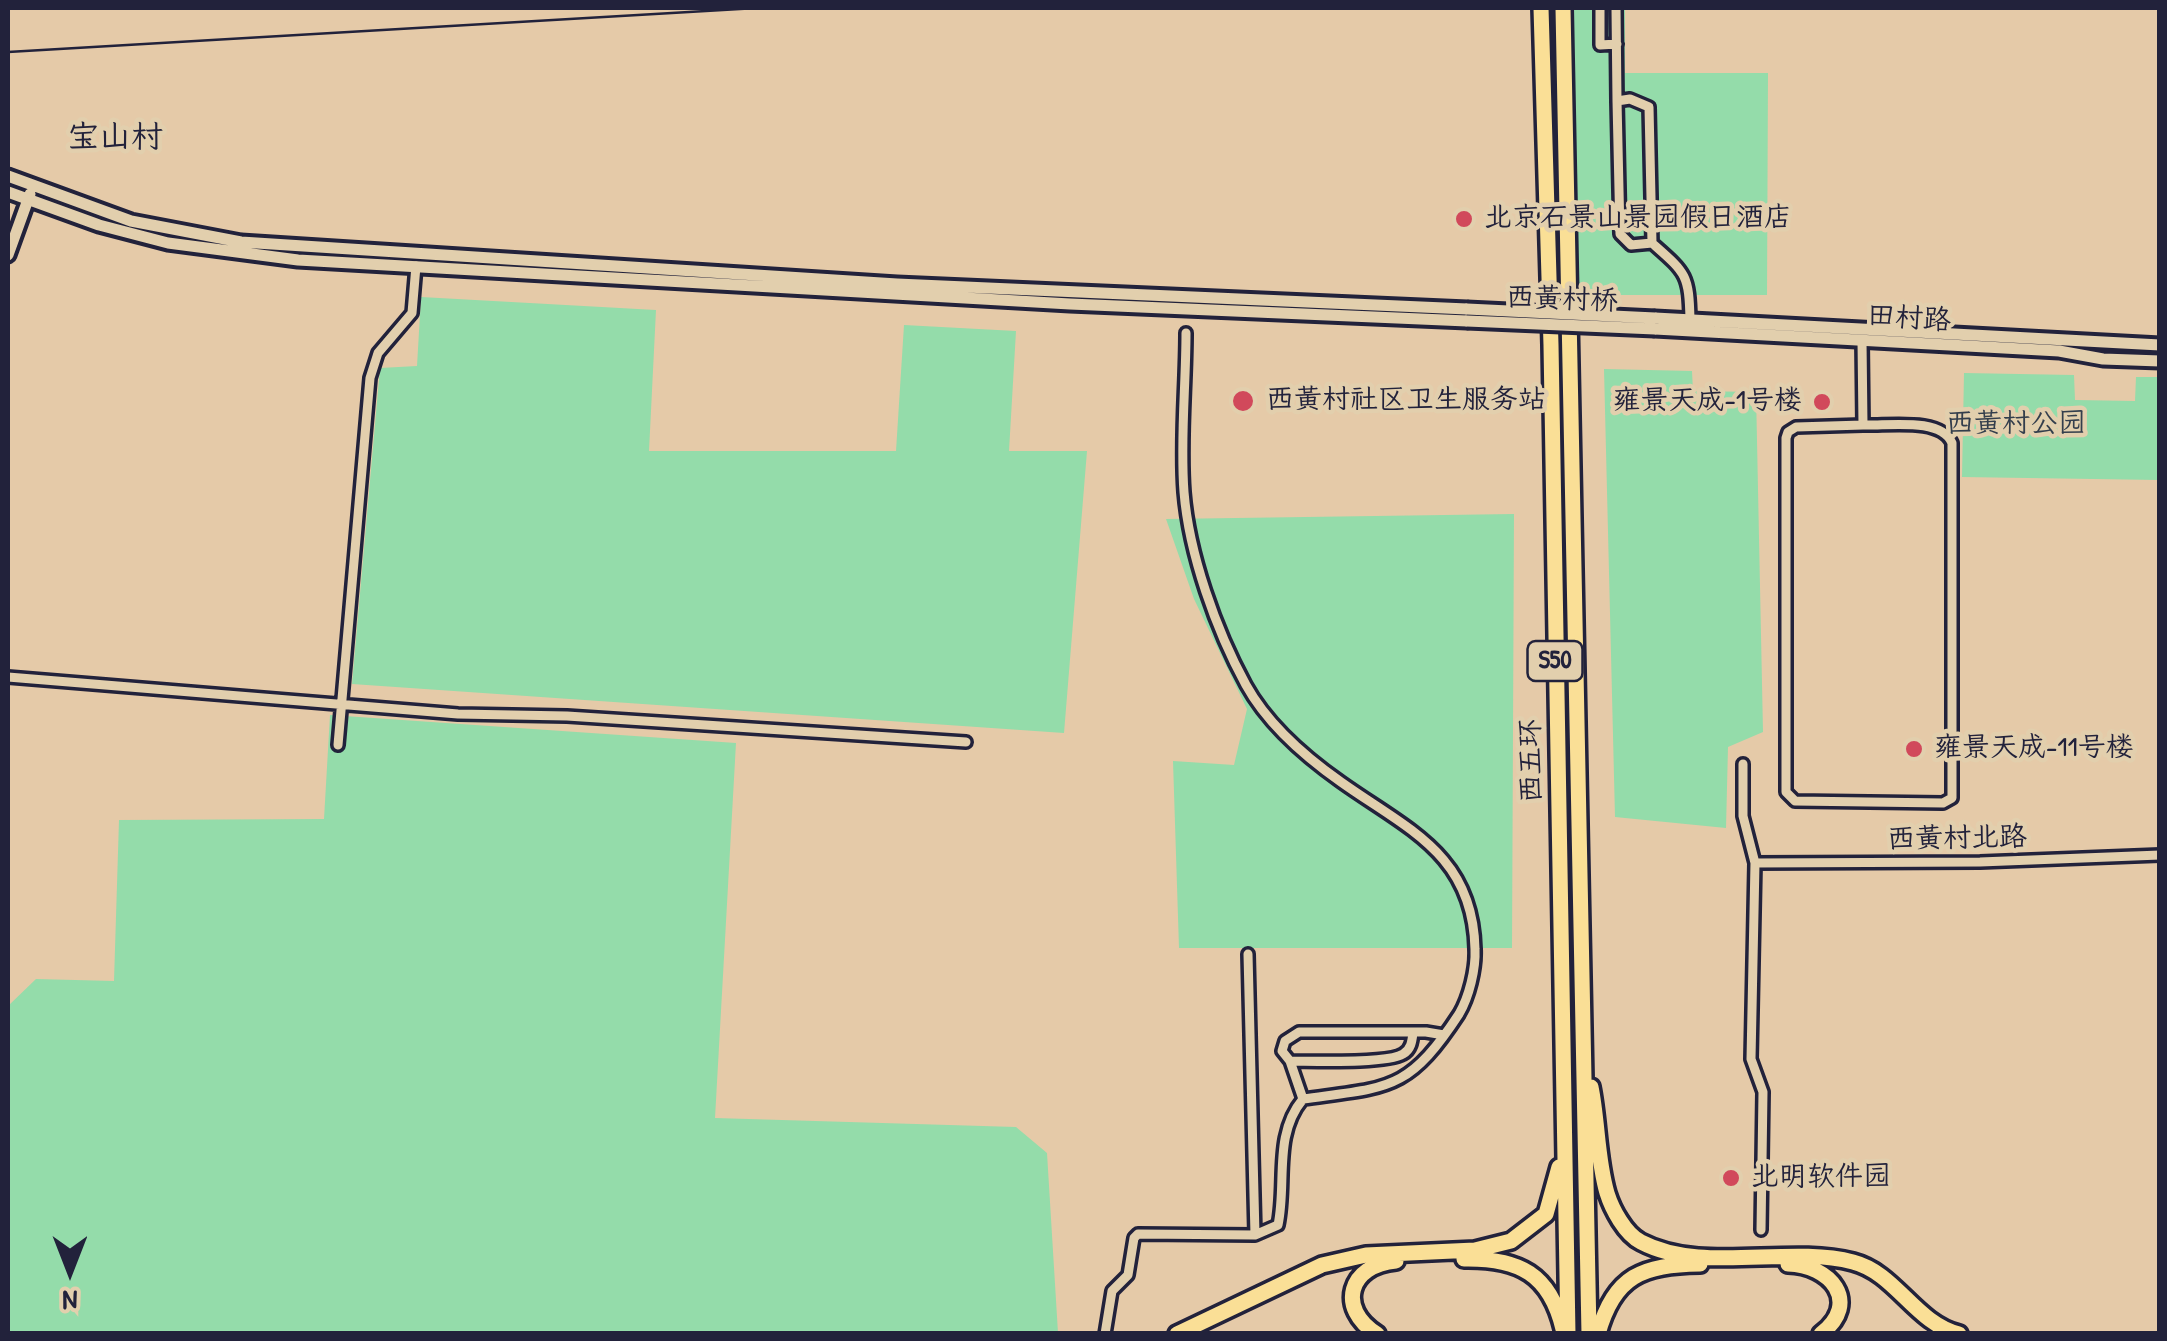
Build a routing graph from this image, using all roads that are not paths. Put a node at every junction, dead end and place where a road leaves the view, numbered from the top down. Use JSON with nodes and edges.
{"nodes":[{"id":1,"x":1541,"y":8,"type":"edge"},
{"id":2,"x":1563,"y":8,"type":"edge"},
{"id":3,"x":1600,"y":8,"type":"edge"},
{"id":4,"x":1616,"y":8,"type":"edge"},
{"id":5,"x":1617,"y":44,"type":"junction"},
{"id":6,"x":1617,"y":101,"type":"junction"},
{"id":7,"x":8,"y":176,"type":"edge"},
{"id":8,"x":34,"y":185,"type":"junction"},
{"id":9,"x":8,"y":192,"type":"edge"},
{"id":10,"x":28,"y":198,"type":"junction"},
{"id":11,"x":1652,"y":243,"type":"junction"},
{"id":12,"x":8,"y":256,"type":"edge"},
{"id":13,"x":416,"y":266,"type":"junction"},
{"id":14,"x":1467,"y":315,"type":"junction"},
{"id":15,"x":1690,"y":320,"type":"junction"},
{"id":16,"x":1655,"y":323,"type":"junction"},
{"id":17,"x":1186,"y":333,"type":"dead end"},
{"id":18,"x":1862,"y":342,"type":"junction"},
{"id":19,"x":2160,"y":345,"type":"edge"},
{"id":20,"x":2160,"y":361,"type":"edge"},
{"id":21,"x":1863,"y":426,"type":"junction"},
{"id":22,"x":8,"y":677,"type":"edge"},
{"id":23,"x":342,"y":704,"type":"junction"},
{"id":24,"x":966,"y":742,"type":"dead end"},
{"id":25,"x":338,"y":745,"type":"dead end"},
{"id":26,"x":1742,"y":764,"type":"dead end"},
{"id":27,"x":2160,"y":855,"type":"edge"},
{"id":28,"x":1755,"y":864,"type":"junction"},
{"id":29,"x":1248,"y":954,"type":"dead end"},
{"id":30,"x":1413,"y":1033,"type":"junction"},
{"id":31,"x":1444,"y":1035,"type":"junction"},
{"id":32,"x":1562,"y":1043,"type":"junction"},
{"id":33,"x":1583,"y":1043,"type":"junction"},
{"id":34,"x":1290,"y":1062,"type":"junction"},
{"id":35,"x":1303,"y":1099,"type":"junction"},
{"id":36,"x":1762,"y":1230,"type":"dead end"},
{"id":37,"x":1256,"y":1236,"type":"junction"},
{"id":38,"x":1565,"y":1325,"type":"edge"},
{"id":39,"x":1595,"y":1326,"type":"edge"},
{"id":40,"x":1105,"y":1334,"type":"edge"},
{"id":41,"x":1177,"y":1334,"type":"edge"},
{"id":42,"x":1377,"y":1334,"type":"edge"},
{"id":43,"x":1821,"y":1334,"type":"edge"},
{"id":44,"x":1960,"y":1334,"type":"edge"}],
"edges":[{"from":1,"to":32,"type":"highway","name":"西五环","number":"S50"},
{"from":2,"to":33,"type":"highway","name":"西五环","number":"S50"},
{"from":3,"to":5,"type":"street"},
{"from":4,"to":5,"type":"street"},
{"from":5,"to":6,"type":"street"},
{"from":6,"to":11,"type":"street"},
{"from":6,"to":11,"type":"street"},
{"from":7,"to":8,"type":"main road"},
{"from":8,"to":10,"type":"main road"},
{"from":8,"to":14,"type":"main road"},
{"from":9,"to":10,"type":"main road"},
{"from":10,"to":12,"type":"main road"},
{"from":10,"to":13,"type":"main road"},
{"from":11,"to":15,"type":"street"},
{"from":13,"to":14,"type":"main road"},
{"from":13,"to":23,"type":"street"},
{"from":14,"to":16,"type":"main road","name":"西黄村桥","bridge":true},
{"from":15,"to":16,"type":"main road","name":"田村路"},
{"from":15,"to":19,"type":"main road","name":"田村路"},
{"from":16,"to":18,"type":"main road","name":"田村路"},
{"from":17,"to":31,"type":"street"},
{"from":18,"to":20,"type":"main road","name":"田村路"},
{"from":18,"to":21,"type":"street"},
{"from":21,"to":21,"type":"street"},
{"from":22,"to":23,"type":"street"},
{"from":23,"to":24,"type":"street"},
{"from":23,"to":25,"type":"street"},
{"from":26,"to":28,"type":"street"},
{"from":27,"to":28,"type":"street","name":"西黄村北路"},
{"from":28,"to":36,"type":"street"},
{"from":29,"to":37,"type":"street"},
{"from":30,"to":31,"type":"street"},
{"from":30,"to":34,"type":"street"},
{"from":30,"to":34,"type":"street"},
{"from":31,"to":35,"type":"street"},
{"from":32,"to":38,"type":"highway","name":"西五环","number":"S50"},
{"from":32,"to":41,"type":"highway"},
{"from":33,"to":39,"type":"highway","name":"西五环","number":"S50"},
{"from":33,"to":44,"type":"highway"},
{"from":34,"to":35,"type":"street"},
{"from":35,"to":37,"type":"street"},
{"from":37,"to":40,"type":"street"},
{"from":38,"to":42,"type":"highway"},
{"from":39,"to":43,"type":"highway"}]}
